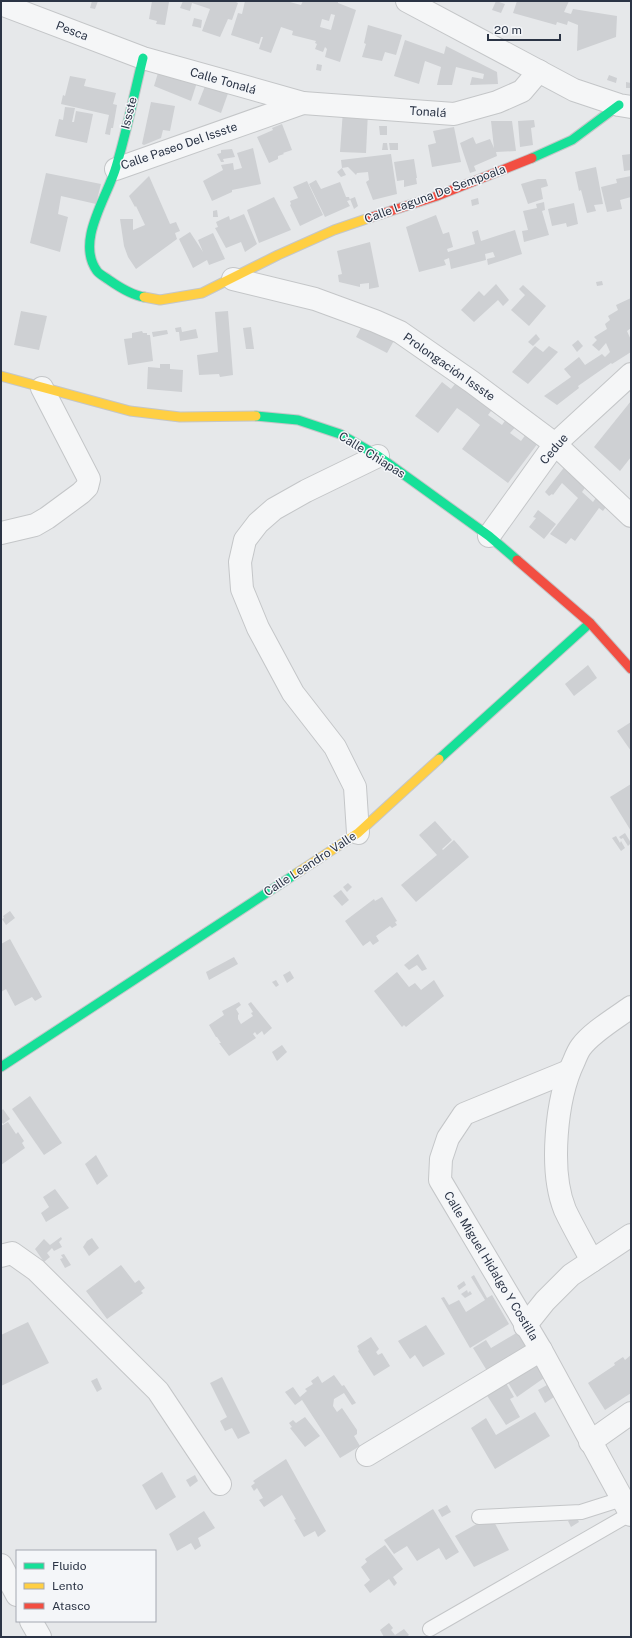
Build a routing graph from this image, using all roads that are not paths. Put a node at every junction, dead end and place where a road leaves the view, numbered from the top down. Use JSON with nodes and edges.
{"nodes":[{"id":1,"x":407,"y":1,"type":"edge"},
{"id":2,"x":1,"y":4,"type":"edge"},
{"id":3,"x":143,"y":58,"type":"junction"},
{"id":4,"x":539,"y":71,"type":"junction"},
{"id":5,"x":303,"y":103,"type":"junction"},
{"id":6,"x":625,"y":106,"type":"edge"},
{"id":7,"x":116,"y":169,"type":"junction"},
{"id":8,"x":233,"y":279,"type":"junction"},
{"id":9,"x":631,"y":374,"type":"edge"},
{"id":10,"x":1,"y":376,"type":"edge"},
{"id":11,"x":42,"y":388,"type":"junction"},
{"id":12,"x":555,"y":444,"type":"junction"},
{"id":13,"x":378,"y":456,"type":"junction"},
{"id":14,"x":631,"y":516,"type":"edge"},
{"id":15,"x":1,"y":533,"type":"edge"},
{"id":16,"x":490,"y":536,"type":"junction"},
{"id":17,"x":590,"y":623,"type":"junction"},
{"id":18,"x":631,"y":669,"type":"edge"},
{"id":19,"x":358,"y":833,"type":"junction"},
{"id":20,"x":631,"y":1007,"type":"edge"},
{"id":21,"x":1,"y":1066,"type":"edge"},
{"id":22,"x":569,"y":1071,"type":"junction"},
{"id":23,"x":631,"y":1235,"type":"edge"},
{"id":24,"x":1,"y":1256,"type":"edge"},
{"id":25,"x":592,"y":1261,"type":"junction"},
{"id":26,"x":525,"y":1326,"type":"junction"},
{"id":27,"x":541,"y":1350,"type":"junction"},
{"id":28,"x":631,"y":1413,"type":"edge"},
{"id":29,"x":590,"y":1442,"type":"junction"},
{"id":30,"x":367,"y":1455,"type":"dead end"},
{"id":31,"x":220,"y":1484,"type":"dead end"},
{"id":32,"x":628,"y":1509,"type":"edge"},
{"id":33,"x":479,"y":1517,"type":"dead end"},
{"id":34,"x":1,"y":1565,"type":"edge"},
{"id":35,"x":16,"y":1593,"type":"edge"},
{"id":36,"x":32,"y":1622,"type":"edge"},
{"id":37,"x":430,"y":1629,"type":"dead end"},
{"id":38,"x":40,"y":1637,"type":"edge"}],
"edges":[{"from":1,"to":4,"type":"street"},
{"from":2,"to":3,"type":"street","name":"Pesca"},
{"from":3,"to":5,"type":"street","name":"Calle Tonalá"},
{"from":3,"to":7,"type":"street","name":"Issste"},
{"from":4,"to":5,"type":"street","name":"Tonalá"},
{"from":4,"to":6,"type":"street"},
{"from":5,"to":7,"type":"street","name":"Calle Paseo Del Issste"},
{"from":6,"to":8,"type":"street","name":"Calle Laguna De Sempoala"},
{"from":7,"to":8,"type":"street","name":"Calle Paseo Del Issste"},
{"from":8,"to":12,"type":"street","name":"Prolongación Issste"},
{"from":9,"to":12,"type":"street","name":"Cedue"},
{"from":10,"to":11,"type":"street","name":"Calle Chiapas"},
{"from":11,"to":13,"type":"street","name":"Calle Chiapas"},
{"from":11,"to":15,"type":"street"},
{"from":12,"to":14,"type":"street","name":"Prolongación Issste"},
{"from":12,"to":16,"type":"street","name":"Cedue"},
{"from":13,"to":16,"type":"street","name":"Calle Chiapas"},
{"from":13,"to":19,"type":"street"},
{"from":16,"to":17,"type":"street","name":"Calle Chiapas"},
{"from":17,"to":18,"type":"street","name":"Calle Chiapas"},
{"from":17,"to":19,"type":"street","name":"Calle Leandro Valle"},
{"from":19,"to":21,"type":"street","name":"Calle Leandro Valle"},
{"from":20,"to":22,"type":"street"},
{"from":22,"to":25,"type":"street"},
{"from":22,"to":26,"type":"street","name":"Calle Miguel Hidalgo Y Costilla"},
{"from":23,"to":25,"type":"street"},
{"from":24,"to":31,"type":"street"},
{"from":25,"to":26,"type":"street"},
{"from":26,"to":27,"type":"street","name":"Calle Miguel Hidalgo Y Costilla"},
{"from":27,"to":29,"type":"street","name":"Calle Miguel Hidalgo Y Costilla"},
{"from":27,"to":30,"type":"street"},
{"from":28,"to":29,"type":"street"},
{"from":29,"to":32,"type":"street","name":"Calle Miguel Hidalgo Y Costilla"},
{"from":32,"to":33,"type":"lane"},
{"from":32,"to":37,"type":"lane"},
{"from":34,"to":35,"type":"street"},
{"from":36,"to":38,"type":"street"}]}
